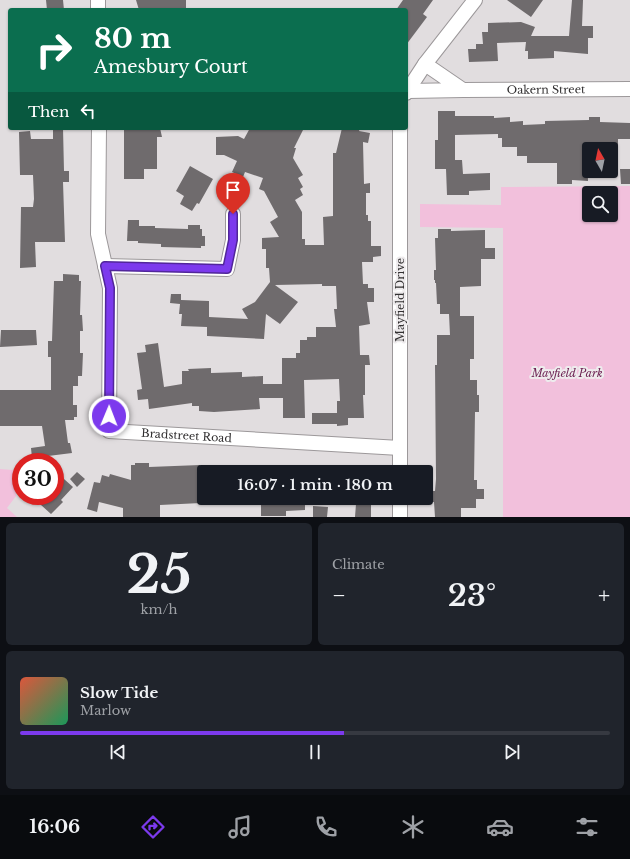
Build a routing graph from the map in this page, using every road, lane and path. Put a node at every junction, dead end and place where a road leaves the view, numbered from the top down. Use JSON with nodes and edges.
{"nodes":[{"id":1,"x":475,"y":0,"type":"edge"},
{"id":2,"x":425,"y":64,"type":"junction"},
{"id":3,"x":630,"y":89,"type":"edge"},
{"id":4,"x":408,"y":90,"type":"edge"},
{"id":5,"x":463,"y":90,"type":"junction"},
{"id":6,"x":408,"y":92,"type":"edge"},
{"id":7,"x":98,"y":130,"type":"edge"},
{"id":8,"x":400,"y":130,"type":"edge"},
{"id":9,"x":233,"y":214,"type":"dead end"},
{"id":10,"x":105,"y":266,"type":"junction"},
{"id":11,"x":400,"y":448,"type":"junction"},
{"id":12,"x":400,"y":465,"type":"edge"},
{"id":13,"x":400,"y":505,"type":"edge"},
{"id":14,"x":400,"y":517,"type":"edge"}],
"edges":[{"from":1,"to":2,"type":"street"},
{"from":2,"to":4,"type":"street"},
{"from":2,"to":5,"type":"street"},
{"from":3,"to":5,"type":"street","name":"Oakern Street"},
{"from":5,"to":6,"type":"street","name":"Oakern Street"},
{"from":7,"to":10,"type":"street","name":"Bradstreet Road"},
{"from":8,"to":11,"type":"street","name":"Mayfield Drive"},
{"from":9,"to":10,"type":"street"},
{"from":10,"to":11,"type":"street","name":"Bradstreet Road"},
{"from":11,"to":12,"type":"street","name":"Mayfield Drive"},
{"from":13,"to":14,"type":"street"}]}
